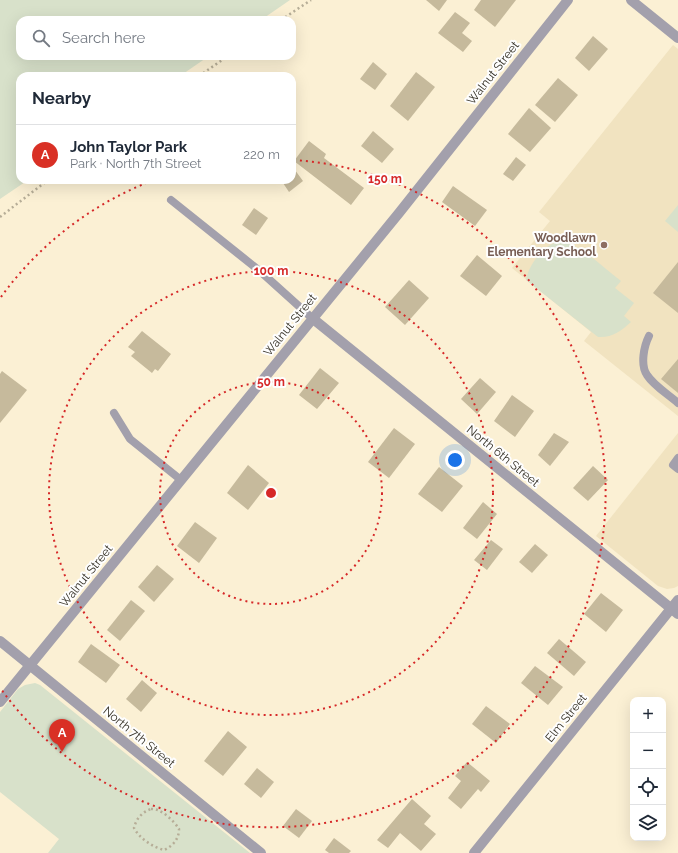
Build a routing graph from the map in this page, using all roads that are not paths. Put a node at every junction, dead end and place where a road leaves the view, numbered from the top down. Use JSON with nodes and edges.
{"nodes":[{"id":1,"x":568,"y":0,"type":"edge"},
{"id":2,"x":631,"y":0,"type":"edge"},
{"id":3,"x":678,"y":38,"type":"edge"},
{"id":4,"x":171,"y":200,"type":"dead end"},
{"id":5,"x":312,"y":318,"type":"junction"},
{"id":6,"x":649,"y":336,"type":"dead end"},
{"id":7,"x":678,"y":403,"type":"edge"},
{"id":8,"x":114,"y":413,"type":"dead end"},
{"id":9,"x":678,"y":458,"type":"edge"},
{"id":10,"x":678,"y":469,"type":"edge"},
{"id":11,"x":181,"y":480,"type":"junction"},
{"id":12,"x":678,"y":600,"type":"edge"},
{"id":13,"x":675,"y":611,"type":"edge"},
{"id":14,"x":0,"y":641,"type":"edge"},
{"id":15,"x":30,"y":666,"type":"junction"},
{"id":16,"x":0,"y":702,"type":"edge"},
{"id":17,"x":255,"y":851,"type":"edge"},
{"id":18,"x":474,"y":853,"type":"edge"}],
"edges":[{"from":1,"to":5,"type":"street","name":"Walnut Street"},
{"from":2,"to":3,"type":"street"},
{"from":4,"to":5,"type":"lane"},
{"from":5,"to":11,"type":"street","name":"Walnut Street"},
{"from":5,"to":13,"type":"street","name":"North 6th Street"},
{"from":6,"to":7,"type":"lane"},
{"from":8,"to":11,"type":"lane"},
{"from":9,"to":10,"type":"lane"},
{"from":11,"to":15,"type":"street","name":"Walnut Street"},
{"from":12,"to":13,"type":"street","name":"Elm Street"},
{"from":13,"to":18,"type":"street","name":"Elm Street"},
{"from":14,"to":15,"type":"street","name":"North 7th Street"},
{"from":15,"to":16,"type":"street","name":"Walnut Street"},
{"from":15,"to":17,"type":"street","name":"North 7th Street"}]}
